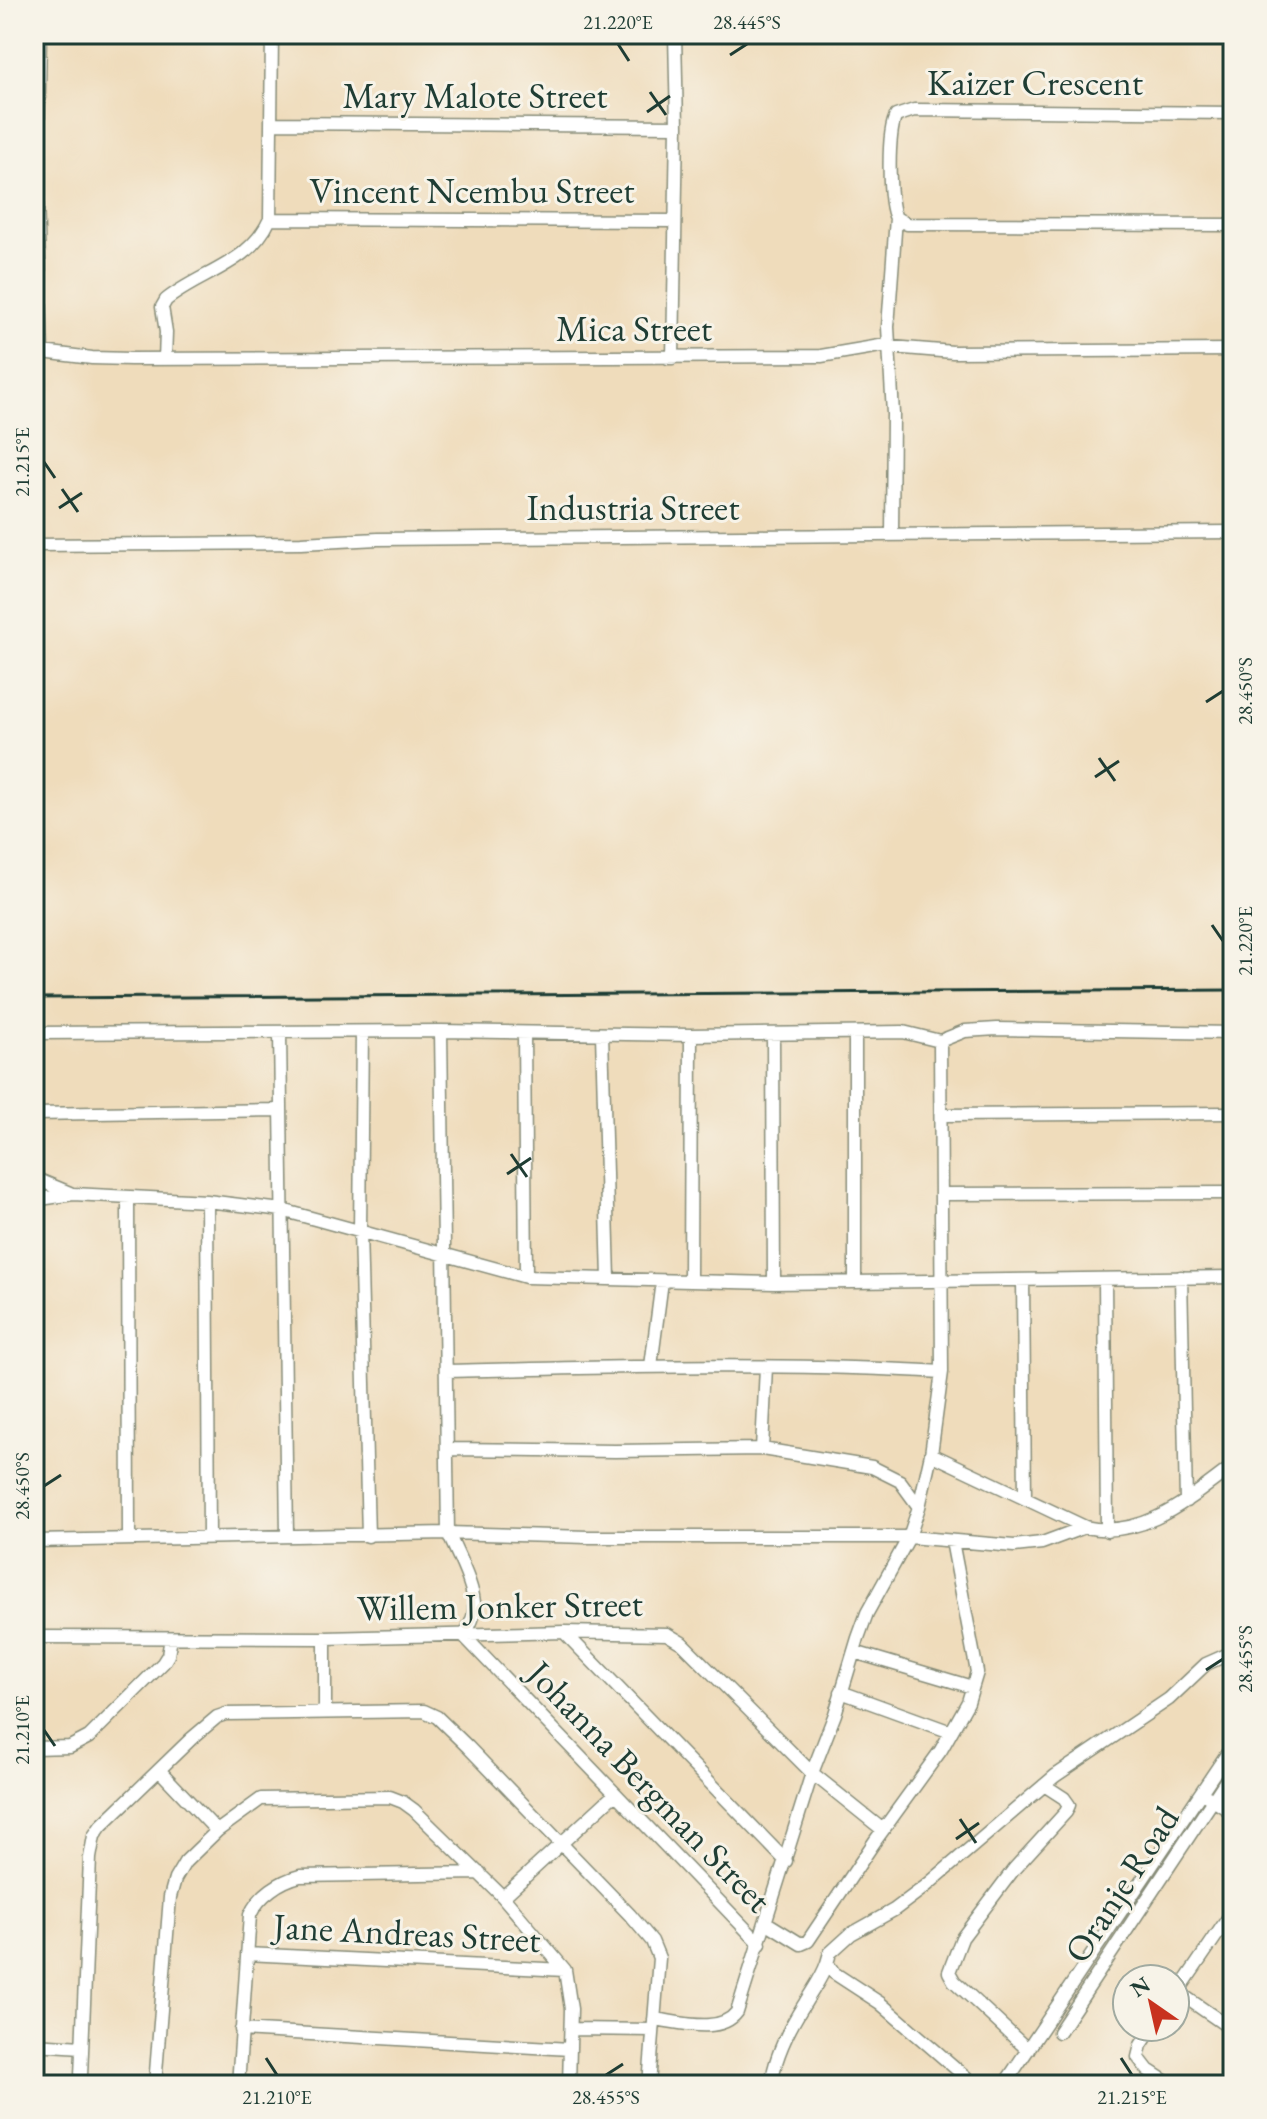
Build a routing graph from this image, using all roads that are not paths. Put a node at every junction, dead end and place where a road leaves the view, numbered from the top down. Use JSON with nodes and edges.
{"nodes":[{"id":1,"x":40,"y":34,"type":"edge"},
{"id":2,"x":272,"y":34,"type":"edge"},
{"id":3,"x":675,"y":34,"type":"edge"},
{"id":4,"x":35,"y":106,"type":"edge"},
{"id":5,"x":1233,"y":113,"type":"edge"},
{"id":6,"x":272,"y":123,"type":"junction"},
{"id":7,"x":677,"y":126,"type":"junction"},
{"id":8,"x":896,"y":218,"type":"junction"},
{"id":9,"x":270,"y":219,"type":"junction"},
{"id":10,"x":675,"y":221,"type":"junction"},
{"id":11,"x":1233,"y":225,"type":"edge"},
{"id":12,"x":890,"y":346,"type":"junction"},
{"id":13,"x":1233,"y":350,"type":"edge"},
{"id":14,"x":38,"y":351,"type":"edge"},
{"id":15,"x":673,"y":358,"type":"junction"},
{"id":16,"x":165,"y":359,"type":"junction"},
{"id":17,"x":1233,"y":532,"type":"edge"},
{"id":18,"x":892,"y":535,"type":"junction"},
{"id":19,"x":34,"y":545,"type":"edge"},
{"id":20,"x":441,"y":1031,"type":"junction"},
{"id":21,"x":362,"y":1032,"type":"junction"},
{"id":22,"x":34,"y":1033,"type":"edge"},
{"id":23,"x":1233,"y":1033,"type":"edge"},
{"id":24,"x":280,"y":1034,"type":"junction"},
{"id":25,"x":524,"y":1034,"type":"junction"},
{"id":26,"x":602,"y":1034,"type":"junction"},
{"id":27,"x":773,"y":1034,"type":"junction"},
{"id":28,"x":855,"y":1034,"type":"junction"},
{"id":29,"x":691,"y":1035,"type":"junction"},
{"id":30,"x":940,"y":1041,"type":"junction"},
{"id":31,"x":279,"y":1110,"type":"junction"},
{"id":32,"x":1233,"y":1113,"type":"edge"},
{"id":33,"x":34,"y":1114,"type":"edge"},
{"id":34,"x":943,"y":1115,"type":"junction"},
{"id":35,"x":34,"y":1178,"type":"edge"},
{"id":36,"x":1233,"y":1193,"type":"edge"},
{"id":37,"x":73,"y":1194,"type":"junction"},
{"id":38,"x":943,"y":1194,"type":"junction"},
{"id":39,"x":128,"y":1197,"type":"junction"},
{"id":40,"x":34,"y":1200,"type":"edge"},
{"id":41,"x":207,"y":1201,"type":"junction"},
{"id":42,"x":282,"y":1210,"type":"junction"},
{"id":43,"x":360,"y":1231,"type":"junction"},
{"id":44,"x":443,"y":1252,"type":"junction"},
{"id":45,"x":526,"y":1277,"type":"junction"},
{"id":46,"x":1181,"y":1277,"type":"junction"},
{"id":47,"x":1233,"y":1277,"type":"edge"},
{"id":48,"x":609,"y":1279,"type":"junction"},
{"id":49,"x":1105,"y":1279,"type":"junction"},
{"id":50,"x":1023,"y":1280,"type":"junction"},
{"id":51,"x":662,"y":1281,"type":"junction"},
{"id":52,"x":690,"y":1281,"type":"junction"},
{"id":53,"x":943,"y":1281,"type":"junction"},
{"id":54,"x":855,"y":1282,"type":"junction"},
{"id":55,"x":774,"y":1283,"type":"junction"},
{"id":56,"x":651,"y":1366,"type":"junction"},
{"id":57,"x":766,"y":1367,"type":"junction"},
{"id":58,"x":446,"y":1371,"type":"junction"},
{"id":59,"x":942,"y":1372,"type":"junction"},
{"id":60,"x":447,"y":1449,"type":"junction"},
{"id":61,"x":762,"y":1449,"type":"junction"},
{"id":62,"x":931,"y":1454,"type":"junction"},
{"id":63,"x":1233,"y":1466,"type":"edge"},
{"id":64,"x":1025,"y":1499,"type":"junction"},
{"id":65,"x":1186,"y":1501,"type":"junction"},
{"id":66,"x":919,"y":1507,"type":"junction"},
{"id":67,"x":1085,"y":1527,"type":"junction"},
{"id":68,"x":1107,"y":1531,"type":"junction"},
{"id":69,"x":448,"y":1533,"type":"junction"},
{"id":70,"x":287,"y":1536,"type":"junction"},
{"id":71,"x":368,"y":1536,"type":"junction"},
{"id":72,"x":909,"y":1537,"type":"junction"},
{"id":73,"x":129,"y":1538,"type":"junction"},
{"id":74,"x":209,"y":1538,"type":"junction"},
{"id":75,"x":34,"y":1541,"type":"edge"},
{"id":76,"x":952,"y":1541,"type":"junction"},
{"id":77,"x":564,"y":1632,"type":"junction"},
{"id":78,"x":464,"y":1636,"type":"junction"},
{"id":79,"x":34,"y":1637,"type":"edge"},
{"id":80,"x":171,"y":1638,"type":"junction"},
{"id":81,"x":325,"y":1638,"type":"junction"},
{"id":82,"x":854,"y":1652,"type":"junction"},
{"id":83,"x":1233,"y":1652,"type":"edge"},
{"id":84,"x":972,"y":1687,"type":"junction"},
{"id":85,"x":841,"y":1692,"type":"junction"},
{"id":86,"x":325,"y":1712,"type":"junction"},
{"id":87,"x":951,"y":1732,"type":"junction"},
{"id":88,"x":1233,"y":1745,"type":"edge"},
{"id":89,"x":34,"y":1748,"type":"edge"},
{"id":90,"x":1233,"y":1770,"type":"edge"},
{"id":91,"x":160,"y":1771,"type":"junction"},
{"id":92,"x":812,"y":1773,"type":"junction"},
{"id":93,"x":1044,"y":1785,"type":"junction"},
{"id":94,"x":615,"y":1794,"type":"junction"},
{"id":95,"x":1207,"y":1796,"type":"junction"},
{"id":96,"x":1233,"y":1813,"type":"edge"},
{"id":97,"x":883,"y":1830,"type":"junction"},
{"id":98,"x":217,"y":1831,"type":"junction"},
{"id":99,"x":562,"y":1845,"type":"junction"},
{"id":100,"x":786,"y":1861,"type":"junction"},
{"id":101,"x":480,"y":1873,"type":"junction"},
{"id":102,"x":503,"y":1897,"type":"junction"},
{"id":103,"x":1233,"y":1911,"type":"edge"},
{"id":104,"x":767,"y":1923,"type":"junction"},
{"id":105,"x":760,"y":1944,"type":"junction"},
{"id":106,"x":247,"y":1954,"type":"junction"},
{"id":107,"x":827,"y":1963,"type":"junction"},
{"id":108,"x":565,"y":1970,"type":"junction"},
{"id":109,"x":1191,"y":1972,"type":"edge"},
{"id":110,"x":1191,"y":2003,"type":"edge"},
{"id":111,"x":654,"y":2025,"type":"junction"},
{"id":112,"x":571,"y":2029,"type":"junction"},
{"id":113,"x":241,"y":2030,"type":"junction"},
{"id":114,"x":1233,"y":2030,"type":"edge"},
{"id":115,"x":1059,"y":2032,"type":"dead end"},
{"id":116,"x":1142,"y":2043,"type":"edge"},
{"id":117,"x":34,"y":2044,"type":"edge"},
{"id":118,"x":82,"y":2047,"type":"junction"},
{"id":119,"x":570,"y":2049,"type":"junction"},
{"id":120,"x":1028,"y":2050,"type":"junction"},
{"id":121,"x":83,"y":2085,"type":"edge"},
{"id":122,"x":155,"y":2085,"type":"edge"},
{"id":123,"x":238,"y":2085,"type":"edge"},
{"id":124,"x":569,"y":2085,"type":"edge"},
{"id":125,"x":649,"y":2085,"type":"edge"},
{"id":126,"x":771,"y":2085,"type":"edge"},
{"id":127,"x":975,"y":2085,"type":"edge"},
{"id":128,"x":1004,"y":2085,"type":"edge"},
{"id":129,"x":1171,"y":2085,"type":"edge"}],
"edges":[{"from":1,"to":4,"type":"street"},
{"from":2,"to":6,"type":"street"},
{"from":3,"to":7,"type":"street"},
{"from":4,"to":14,"type":"street"},
{"from":5,"to":8,"type":"street","name":"Kaizer Crescent"},
{"from":6,"to":7,"type":"street","name":"Mary Malote Street"},
{"from":6,"to":9,"type":"street"},
{"from":7,"to":10,"type":"street"},
{"from":8,"to":11,"type":"street"},
{"from":8,"to":12,"type":"street"},
{"from":9,"to":10,"type":"street","name":"Vincent Ncembu Street"},
{"from":9,"to":16,"type":"street"},
{"from":10,"to":15,"type":"street"},
{"from":12,"to":13,"type":"street","name":"Mica Street"},
{"from":12,"to":15,"type":"street","name":"Mica Street"},
{"from":12,"to":18,"type":"street"},
{"from":14,"to":16,"type":"street","name":"Mica Street"},
{"from":15,"to":16,"type":"street","name":"Mica Street"},
{"from":17,"to":18,"type":"street","name":"Industria Street"},
{"from":18,"to":19,"type":"street","name":"Industria Street"},
{"from":20,"to":21,"type":"street"},
{"from":20,"to":25,"type":"street"},
{"from":20,"to":44,"type":"street"},
{"from":21,"to":24,"type":"street"},
{"from":21,"to":43,"type":"street"},
{"from":22,"to":24,"type":"street"},
{"from":23,"to":30,"type":"street"},
{"from":24,"to":31,"type":"street"},
{"from":25,"to":26,"type":"street"},
{"from":25,"to":45,"type":"street"},
{"from":26,"to":29,"type":"street"},
{"from":26,"to":48,"type":"street"},
{"from":27,"to":28,"type":"street"},
{"from":27,"to":29,"type":"street"},
{"from":27,"to":55,"type":"street"},
{"from":28,"to":30,"type":"street"},
{"from":28,"to":54,"type":"street"},
{"from":29,"to":52,"type":"street"},
{"from":30,"to":34,"type":"street"},
{"from":31,"to":33,"type":"street"},
{"from":31,"to":42,"type":"street"},
{"from":32,"to":34,"type":"street"},
{"from":34,"to":38,"type":"street"},
{"from":35,"to":37,"type":"street"},
{"from":36,"to":38,"type":"street"},
{"from":37,"to":39,"type":"street"},
{"from":37,"to":40,"type":"street"},
{"from":38,"to":53,"type":"street"},
{"from":39,"to":41,"type":"street"},
{"from":39,"to":73,"type":"street"},
{"from":41,"to":42,"type":"street"},
{"from":41,"to":74,"type":"street"},
{"from":42,"to":43,"type":"street"},
{"from":42,"to":70,"type":"street"},
{"from":43,"to":44,"type":"street"},
{"from":43,"to":71,"type":"street"},
{"from":44,"to":45,"type":"street"},
{"from":44,"to":58,"type":"street"},
{"from":45,"to":48,"type":"street"},
{"from":46,"to":47,"type":"street"},
{"from":46,"to":49,"type":"street"},
{"from":46,"to":65,"type":"street"},
{"from":48,"to":51,"type":"street"},
{"from":49,"to":50,"type":"street"},
{"from":49,"to":68,"type":"street"},
{"from":50,"to":53,"type":"street"},
{"from":50,"to":64,"type":"street"},
{"from":51,"to":52,"type":"street"},
{"from":51,"to":56,"type":"street"},
{"from":52,"to":55,"type":"street"},
{"from":53,"to":54,"type":"street"},
{"from":53,"to":59,"type":"street"},
{"from":54,"to":55,"type":"street"},
{"from":56,"to":57,"type":"street"},
{"from":56,"to":58,"type":"street"},
{"from":57,"to":59,"type":"street"},
{"from":57,"to":61,"type":"street"},
{"from":58,"to":60,"type":"street"},
{"from":59,"to":62,"type":"street"},
{"from":60,"to":61,"type":"street"},
{"from":60,"to":69,"type":"street"},
{"from":61,"to":66,"type":"street"},
{"from":62,"to":64,"type":"street"},
{"from":62,"to":66,"type":"street"},
{"from":63,"to":65,"type":"street"},
{"from":64,"to":67,"type":"street"},
{"from":65,"to":68,"type":"street"},
{"from":66,"to":72,"type":"street"},
{"from":67,"to":68,"type":"street"},
{"from":67,"to":76,"type":"street"},
{"from":69,"to":71,"type":"street"},
{"from":69,"to":72,"type":"street"},
{"from":69,"to":78,"type":"street"},
{"from":70,"to":71,"type":"street"},
{"from":70,"to":74,"type":"street"},
{"from":72,"to":76,"type":"street"},
{"from":72,"to":82,"type":"street"},
{"from":73,"to":74,"type":"street"},
{"from":73,"to":75,"type":"street"},
{"from":76,"to":84,"type":"street"},
{"from":77,"to":78,"type":"street","name":"Willem Jonker Street"},
{"from":77,"to":92,"type":"street","name":"Willem Jonker Street"},
{"from":77,"to":100,"type":"street"},
{"from":78,"to":81,"type":"street","name":"Willem Jonker Street"},
{"from":78,"to":94,"type":"street","name":"Johanna Bergman Street"},
{"from":79,"to":80,"type":"street","name":"Willem Jonker Street"},
{"from":80,"to":81,"type":"street","name":"Willem Jonker Street"},
{"from":80,"to":89,"type":"street"},
{"from":81,"to":86,"type":"street"},
{"from":82,"to":84,"type":"street"},
{"from":82,"to":85,"type":"street"},
{"from":83,"to":93,"type":"street"},
{"from":84,"to":87,"type":"street"},
{"from":85,"to":87,"type":"street"},
{"from":85,"to":92,"type":"street"},
{"from":86,"to":91,"type":"street"},
{"from":86,"to":99,"type":"street"},
{"from":87,"to":97,"type":"street"},
{"from":88,"to":95,"type":"street"},
{"from":90,"to":95,"type":"street","name":"Oranje Road"},
{"from":91,"to":98,"type":"street"},
{"from":91,"to":118,"type":"street"},
{"from":92,"to":97,"type":"street","name":"Willem Jonker Street"},
{"from":92,"to":100,"type":"street"},
{"from":93,"to":107,"type":"street"},
{"from":93,"to":120,"type":"street"},
{"from":94,"to":99,"type":"street"},
{"from":94,"to":105,"type":"street","name":"Johanna Bergman Street"},
{"from":95,"to":96,"type":"street"},
{"from":95,"to":115,"type":"street","name":"Oranje Road"},
{"from":95,"to":120,"type":"street"},
{"from":97,"to":104,"type":"street"},
{"from":98,"to":101,"type":"street"},
{"from":98,"to":122,"type":"street"},
{"from":99,"to":102,"type":"street"},
{"from":99,"to":111,"type":"street"},
{"from":100,"to":104,"type":"street"},
{"from":101,"to":102,"type":"street"},
{"from":101,"to":106,"type":"street"},
{"from":102,"to":108,"type":"street"},
{"from":103,"to":109,"type":"street"},
{"from":104,"to":105,"type":"street"},
{"from":105,"to":111,"type":"street"},
{"from":106,"to":108,"type":"street","name":"Jane Andreas Street"},
{"from":106,"to":113,"type":"street"},
{"from":107,"to":126,"type":"street"},
{"from":107,"to":127,"type":"street"},
{"from":108,"to":112,"type":"street"},
{"from":110,"to":114,"type":"street"},
{"from":111,"to":112,"type":"street"},
{"from":111,"to":125,"type":"street"},
{"from":112,"to":119,"type":"street"},
{"from":113,"to":119,"type":"street"},
{"from":113,"to":123,"type":"street"},
{"from":116,"to":129,"type":"street"},
{"from":117,"to":118,"type":"street"},
{"from":118,"to":121,"type":"street"},
{"from":119,"to":124,"type":"street"},
{"from":120,"to":128,"type":"street"}]}
